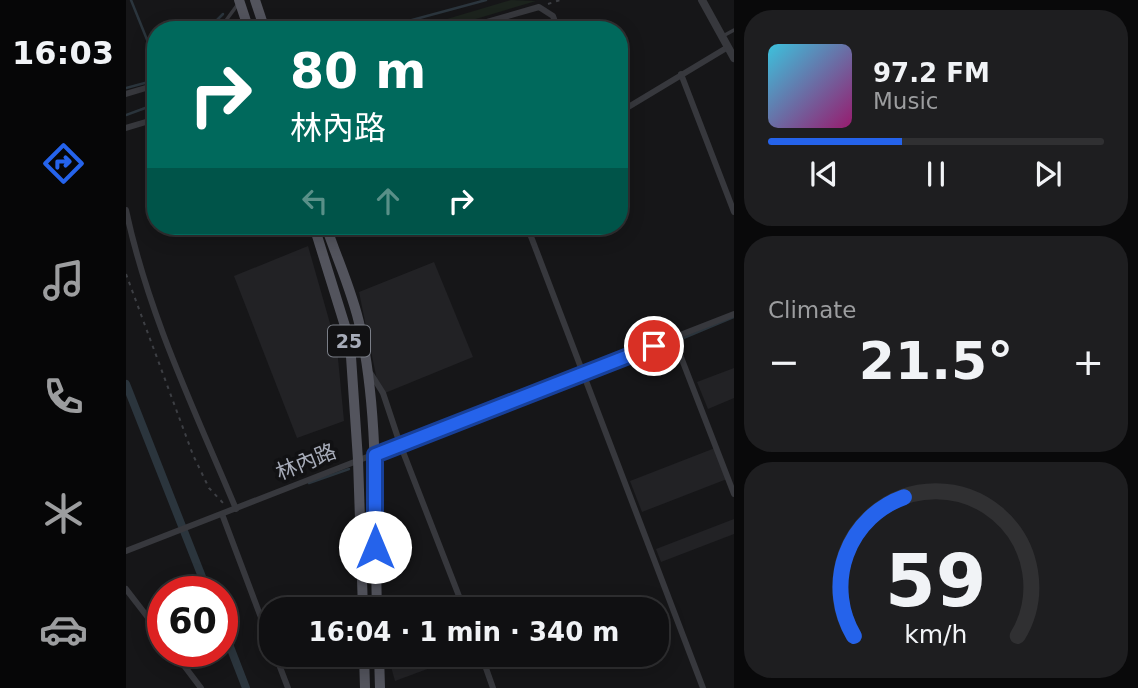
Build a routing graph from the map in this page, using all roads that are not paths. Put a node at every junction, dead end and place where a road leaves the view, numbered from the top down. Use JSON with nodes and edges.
{"nodes":[{"id":1,"x":255,"y":0,"type":"edge"},
{"id":2,"x":702,"y":0,"type":"edge"},
{"id":3,"x":240,"y":1,"type":"edge"},
{"id":4,"x":226,"y":21,"type":"edge"},
{"id":5,"x":246,"y":21,"type":"edge"},
{"id":6,"x":262,"y":21,"type":"edge"},
{"id":7,"x":489,"y":21,"type":"edge"},
{"id":8,"x":555,"y":21,"type":"edge"},
{"id":9,"x":734,"y":30,"type":"edge"},
{"id":10,"x":722,"y":36,"type":"junction"},
{"id":11,"x":728,"y":47,"type":"junction"},
{"id":12,"x":734,"y":58,"type":"edge"},
{"id":13,"x":681,"y":74,"type":"junction"},
{"id":14,"x":147,"y":88,"type":"edge"},
{"id":15,"x":126,"y":94,"type":"edge"},
{"id":16,"x":628,"y":107,"type":"edge"},
{"id":17,"x":147,"y":121,"type":"edge"},
{"id":18,"x":126,"y":128,"type":"edge"},
{"id":19,"x":126,"y":210,"type":"edge"},
{"id":20,"x":734,"y":212,"type":"edge"},
{"id":21,"x":317,"y":235,"type":"edge"},
{"id":22,"x":329,"y":235,"type":"edge"},
{"id":23,"x":530,"y":235,"type":"edge"},
{"id":24,"x":734,"y":314,"type":"edge"},
{"id":25,"x":674,"y":339,"type":"junction"},
{"id":26,"x":368,"y":370,"type":"junction"},
{"id":27,"x":583,"y":373,"type":"junction"},
{"id":28,"x":400,"y":444,"type":"junction"},
{"id":29,"x":375,"y":455,"type":"junction"},
{"id":30,"x":358,"y":460,"type":"junction"},
{"id":31,"x":734,"y":494,"type":"edge"},
{"id":32,"x":229,"y":511,"type":"junction"},
{"id":33,"x":126,"y":551,"type":"edge"},
{"id":34,"x":126,"y":589,"type":"edge"},
{"id":35,"x":363,"y":597,"type":"edge"},
{"id":36,"x":377,"y":597,"type":"edge"},
{"id":37,"x":459,"y":597,"type":"edge"},
{"id":38,"x":259,"y":606,"type":"edge"},
{"id":39,"x":147,"y":617,"type":"edge"},
{"id":40,"x":185,"y":667,"type":"edge"},
{"id":41,"x":280,"y":667,"type":"edge"},
{"id":42,"x":364,"y":667,"type":"edge"},
{"id":43,"x":379,"y":667,"type":"edge"},
{"id":44,"x":486,"y":667,"type":"edge"},
{"id":45,"x":201,"y":688,"type":"edge"},
{"id":46,"x":288,"y":688,"type":"edge"},
{"id":47,"x":365,"y":688,"type":"edge"},
{"id":48,"x":380,"y":688,"type":"edge"},
{"id":49,"x":493,"y":688,"type":"edge"},
{"id":50,"x":703,"y":688,"type":"edge"}],
"edges":[{"from":1,"to":6,"type":"main road"},
{"from":2,"to":10,"type":"street"},
{"from":3,"to":4,"type":"lane"},
{"from":3,"to":5,"type":"main road"},
{"from":7,"to":8,"type":"street"},
{"from":9,"to":10,"type":"lane"},
{"from":10,"to":11,"type":"street"},
{"from":11,"to":12,"type":"street"},
{"from":11,"to":13,"type":"street"},
{"from":13,"to":16,"type":"street"},
{"from":13,"to":20,"type":"street"},
{"from":14,"to":15,"type":"street"},
{"from":17,"to":18,"type":"street"},
{"from":19,"to":32,"type":"street"},
{"from":21,"to":30,"type":"main road","number":"25"},
{"from":22,"to":26,"type":"main road","number":"25"},
{"from":23,"to":27,"type":"street"},
{"from":24,"to":25,"type":"street","name":"林內路"},
{"from":25,"to":27,"type":"street","name":"林內路"},
{"from":25,"to":31,"type":"street"},
{"from":26,"to":28,"type":"street"},
{"from":26,"to":29,"type":"main road","number":"25"},
{"from":27,"to":28,"type":"street","name":"林內路"},
{"from":27,"to":50,"type":"street"},
{"from":28,"to":29,"type":"street","name":"林內路"},
{"from":28,"to":37,"type":"street"},
{"from":29,"to":30,"type":"street","name":"林內路"},
{"from":29,"to":36,"type":"main road","number":"25"},
{"from":30,"to":32,"type":"street","name":"林內路"},
{"from":30,"to":35,"type":"main road","number":"25"},
{"from":32,"to":33,"type":"street","name":"林內路"},
{"from":32,"to":38,"type":"street"},
{"from":34,"to":39,"type":"street"},
{"from":40,"to":45,"type":"street"},
{"from":41,"to":46,"type":"street"},
{"from":42,"to":47,"type":"main road"},
{"from":43,"to":48,"type":"main road"},
{"from":44,"to":49,"type":"street"}]}
